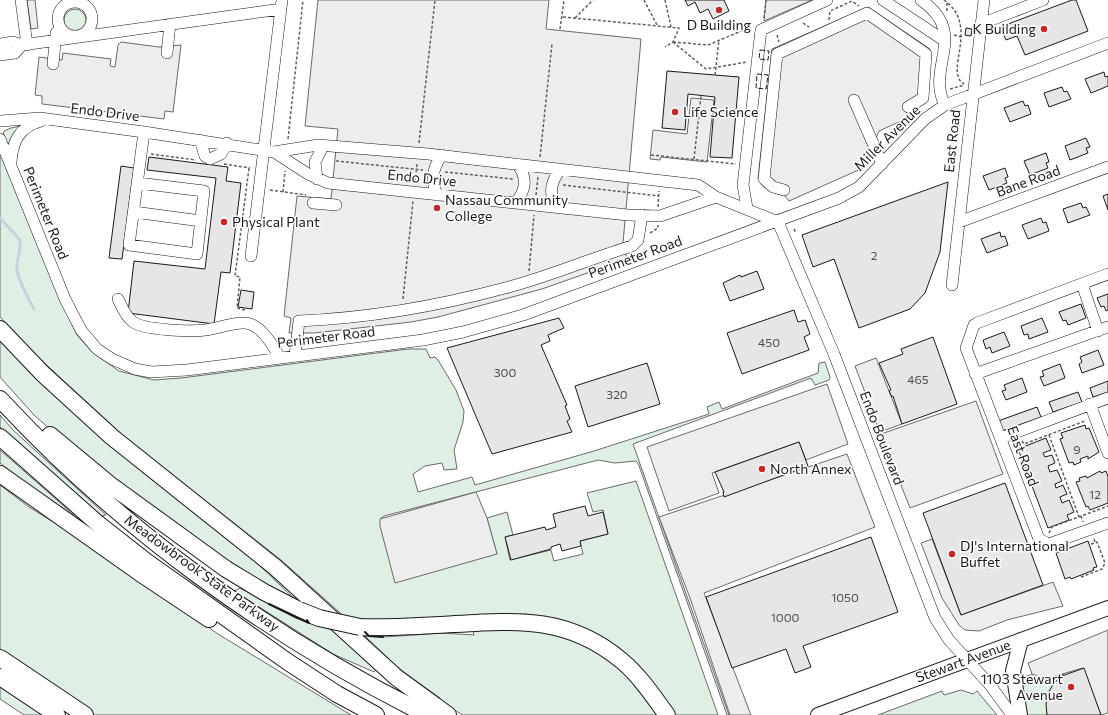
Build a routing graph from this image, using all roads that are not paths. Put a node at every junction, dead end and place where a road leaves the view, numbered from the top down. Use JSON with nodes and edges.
{"nodes":[{"id":1,"x":21,"y":0,"type":"edge"},
{"id":2,"x":827,"y":0,"type":"edge"},
{"id":3,"x":883,"y":0,"type":"edge"},
{"id":4,"x":921,"y":0,"type":"edge"},
{"id":5,"x":984,"y":0,"type":"edge"},
{"id":6,"x":1043,"y":0,"type":"edge"},
{"id":7,"x":282,"y":4,"type":"edge"},
{"id":8,"x":58,"y":23,"type":"junction"},
{"id":9,"x":170,"y":24,"type":"junction"},
{"id":10,"x":981,"y":24,"type":"junction"},
{"id":11,"x":78,"y":36,"type":"junction"},
{"id":12,"x":948,"y":38,"type":"junction"},
{"id":13,"x":56,"y":40,"type":"junction"},
{"id":14,"x":0,"y":44,"type":"edge"},
{"id":15,"x":1108,"y":44,"type":"edge"},
{"id":16,"x":25,"y":45,"type":"junction"},
{"id":17,"x":167,"y":53,"type":"dead end"},
{"id":18,"x":0,"y":55,"type":"edge"},
{"id":19,"x":53,"y":64,"type":"dead end"},
{"id":20,"x":973,"y":94,"type":"junction"},
{"id":21,"x":854,"y":100,"type":"dead end"},
{"id":22,"x":945,"y":105,"type":"junction"},
{"id":23,"x":908,"y":107,"type":"dead end"},
{"id":24,"x":52,"y":120,"type":"junction"},
{"id":25,"x":0,"y":121,"type":"edge"},
{"id":26,"x":144,"y":132,"type":"junction"},
{"id":27,"x":0,"y":139,"type":"edge"},
{"id":28,"x":200,"y":140,"type":"junction"},
{"id":29,"x":227,"y":144,"type":"junction"},
{"id":30,"x":323,"y":146,"type":"junction"},
{"id":31,"x":269,"y":151,"type":"junction"},
{"id":32,"x":287,"y":155,"type":"junction"},
{"id":33,"x":442,"y":155,"type":"junction"},
{"id":34,"x":517,"y":164,"type":"junction"},
{"id":35,"x":882,"y":164,"type":"junction"},
{"id":36,"x":11,"y":166,"type":"junction"},
{"id":37,"x":1108,"y":167,"type":"edge"},
{"id":38,"x":560,"y":169,"type":"junction"},
{"id":39,"x":317,"y":179,"type":"junction"},
{"id":40,"x":138,"y":182,"type":"junction"},
{"id":41,"x":784,"y":190,"type":"dead end"},
{"id":42,"x":437,"y":195,"type":"junction"},
{"id":43,"x":716,"y":197,"type":"junction"},
{"id":44,"x":313,"y":203,"type":"road end"},
{"id":45,"x":515,"y":203,"type":"junction"},
{"id":46,"x":336,"y":205,"type":"dead end"},
{"id":47,"x":554,"y":207,"type":"junction"},
{"id":48,"x":747,"y":208,"type":"junction"},
{"id":49,"x":134,"y":212,"type":"junction"},
{"id":50,"x":642,"y":215,"type":"junction"},
{"id":51,"x":201,"y":221,"type":"junction"},
{"id":52,"x":778,"y":222,"type":"junction"},
{"id":53,"x":959,"y":222,"type":"junction"},
{"id":54,"x":251,"y":256,"type":"dead end"},
{"id":55,"x":1108,"y":274,"type":"edge"},
{"id":56,"x":1082,"y":284,"type":"junction"},
{"id":57,"x":952,"y":285,"type":"dead end"},
{"id":58,"x":118,"y":299,"type":"dead end"},
{"id":59,"x":0,"y":329,"type":"edge"},
{"id":60,"x":1103,"y":329,"type":"edge"},
{"id":61,"x":295,"y":356,"type":"junction"},
{"id":62,"x":280,"y":358,"type":"junction"},
{"id":63,"x":975,"y":374,"type":"junction"},
{"id":64,"x":1108,"y":398,"type":"edge"},
{"id":65,"x":4,"y":403,"type":"edge"},
{"id":66,"x":1092,"y":409,"type":"junction"},
{"id":67,"x":0,"y":437,"type":"edge"},
{"id":68,"x":1001,"y":438,"type":"junction"},
{"id":69,"x":1108,"y":453,"type":"edge"},
{"id":70,"x":2,"y":474,"type":"edge"},
{"id":71,"x":1108,"y":523,"type":"edge"},
{"id":72,"x":1108,"y":608,"type":"edge"},
{"id":73,"x":1021,"y":640,"type":"junction"},
{"id":74,"x":271,"y":650,"type":"junction"},
{"id":75,"x":0,"y":658,"type":"edge"},
{"id":76,"x":966,"y":660,"type":"junction"},
{"id":77,"x":0,"y":677,"type":"edge"},
{"id":78,"x":656,"y":699,"type":"junction"},
{"id":79,"x":57,"y":715,"type":"edge"},
{"id":80,"x":85,"y":715,"type":"edge"},
{"id":81,"x":376,"y":715,"type":"edge"},
{"id":82,"x":427,"y":715,"type":"edge"},
{"id":83,"x":448,"y":715,"type":"edge"},
{"id":84,"x":663,"y":715,"type":"edge"},
{"id":85,"x":667,"y":715,"type":"edge"},
{"id":86,"x":818,"y":715,"type":"edge"},
{"id":87,"x":1012,"y":715,"type":"edge"},
{"id":88,"x":1020,"y":715,"type":"edge"}],
"edges":[{"from":1,"to":16,"type":"street"},
{"from":2,"to":48,"type":"street"},
{"from":3,"to":12,"type":"street"},
{"from":4,"to":12,"type":"street"},
{"from":5,"to":10,"type":"street","name":"East Road"},
{"from":6,"to":10,"type":"street"},
{"from":7,"to":9,"type":"street"},
{"from":7,"to":31,"type":"street"},
{"from":8,"to":11,"type":"street"},
{"from":8,"to":11,"type":"street"},
{"from":8,"to":13,"type":"street"},
{"from":9,"to":11,"type":"street"},
{"from":9,"to":17,"type":"street"},
{"from":10,"to":20,"type":"street","name":"East Road"},
{"from":11,"to":13,"type":"street"},
{"from":12,"to":22,"type":"street"},
{"from":13,"to":16,"type":"street"},
{"from":13,"to":19,"type":"street"},
{"from":14,"to":16,"type":"street"},
{"from":15,"to":20,"type":"street","name":"Miller Avenue"},
{"from":16,"to":18,"type":"street"},
{"from":20,"to":22,"type":"street","name":"Miller Avenue"},
{"from":20,"to":53,"type":"street","name":"East Road"},
{"from":21,"to":35,"type":"street"},
{"from":22,"to":35,"type":"street","name":"Miller Avenue"},
{"from":23,"to":41,"type":"street"},
{"from":24,"to":25,"type":"street","name":"Endo Drive"},
{"from":24,"to":26,"type":"street","name":"Endo Drive"},
{"from":24,"to":36,"type":"street","name":"Endo Drive"},
{"from":26,"to":28,"type":"street","name":"Endo Drive"},
{"from":26,"to":40,"type":"street"},
{"from":27,"to":36,"type":"street","name":"Perimeter Road"},
{"from":28,"to":29,"type":"street","name":"Endo Drive"},
{"from":28,"to":29,"type":"street"},
{"from":29,"to":31,"type":"street","name":"Endo Drive"},
{"from":30,"to":32,"type":"street","name":"Endo Drive"},
{"from":30,"to":33,"type":"street","name":"Endo Drive"},
{"from":30,"to":39,"type":"street"},
{"from":31,"to":32,"type":"street","name":"Endo Drive"},
{"from":31,"to":54,"type":"street"},
{"from":32,"to":39,"type":"street","name":"Endo Drive"},
{"from":33,"to":34,"type":"street","name":"Endo Drive"},
{"from":33,"to":42,"type":"street"},
{"from":34,"to":38,"type":"street","name":"Endo Drive"},
{"from":34,"to":45,"type":"street"},
{"from":35,"to":52,"type":"street","name":"Miller Avenue"},
{"from":36,"to":62,"type":"street","name":"Perimeter Road"},
{"from":37,"to":53,"type":"street","name":"Bane Road"},
{"from":38,"to":43,"type":"street","name":"Endo Drive"},
{"from":38,"to":47,"type":"street"},
{"from":39,"to":42,"type":"street","name":"Endo Drive"},
{"from":40,"to":49,"type":"street"},
{"from":40,"to":51,"type":"street"},
{"from":42,"to":45,"type":"street","name":"Endo Drive"},
{"from":43,"to":48,"type":"street","name":"Endo Drive"},
{"from":43,"to":50,"type":"street","name":"Endo Drive"},
{"from":44,"to":46,"type":"street"},
{"from":45,"to":47,"type":"street","name":"Endo Drive"},
{"from":47,"to":50,"type":"street","name":"Endo Drive"},
{"from":48,"to":52,"type":"street","name":"Endo Drive"},
{"from":49,"to":51,"type":"street"},
{"from":49,"to":51,"type":"street"},
{"from":50,"to":61,"type":"street"},
{"from":52,"to":61,"type":"street","name":"Perimeter Road"},
{"from":52,"to":76,"type":"street","name":"Endo Boulevard"},
{"from":53,"to":57,"type":"street","name":"East Road"},
{"from":55,"to":56,"type":"street"},
{"from":56,"to":60,"type":"street"},
{"from":56,"to":63,"type":"street","name":"East Road"},
{"from":58,"to":62,"type":"street"},
{"from":59,"to":83,"type":"highway"},
{"from":60,"to":63,"type":"street"},
{"from":61,"to":62,"type":"street","name":"Perimeter Road"},
{"from":63,"to":68,"type":"street","name":"East Road"},
{"from":64,"to":66,"type":"street"},
{"from":65,"to":78,"type":"highway","bridge":true},
{"from":65,"to":82,"type":"highway","name":"Meadowbrook State Parkway"},
{"from":66,"to":68,"type":"street"},
{"from":66,"to":69,"type":"street"},
{"from":67,"to":74,"type":"highway","name":"Meadowbrook State Parkway"},
{"from":68,"to":71,"type":"street","name":"East Road"},
{"from":70,"to":74,"type":"highway"},
{"from":72,"to":73,"type":"main road","name":"Stewart Avenue"},
{"from":73,"to":76,"type":"main road","name":"Stewart Avenue"},
{"from":73,"to":88,"type":"main road"},
{"from":74,"to":81,"type":"highway","name":"Meadowbrook State Parkway"},
{"from":75,"to":80,"type":"highway"},
{"from":76,"to":86,"type":"main road","name":"Stewart Avenue"},
{"from":76,"to":87,"type":"street","name":"Endo Boulevard"},
{"from":77,"to":79,"type":"highway"},
{"from":78,"to":84,"type":"highway"},
{"from":78,"to":85,"type":"highway"}]}
